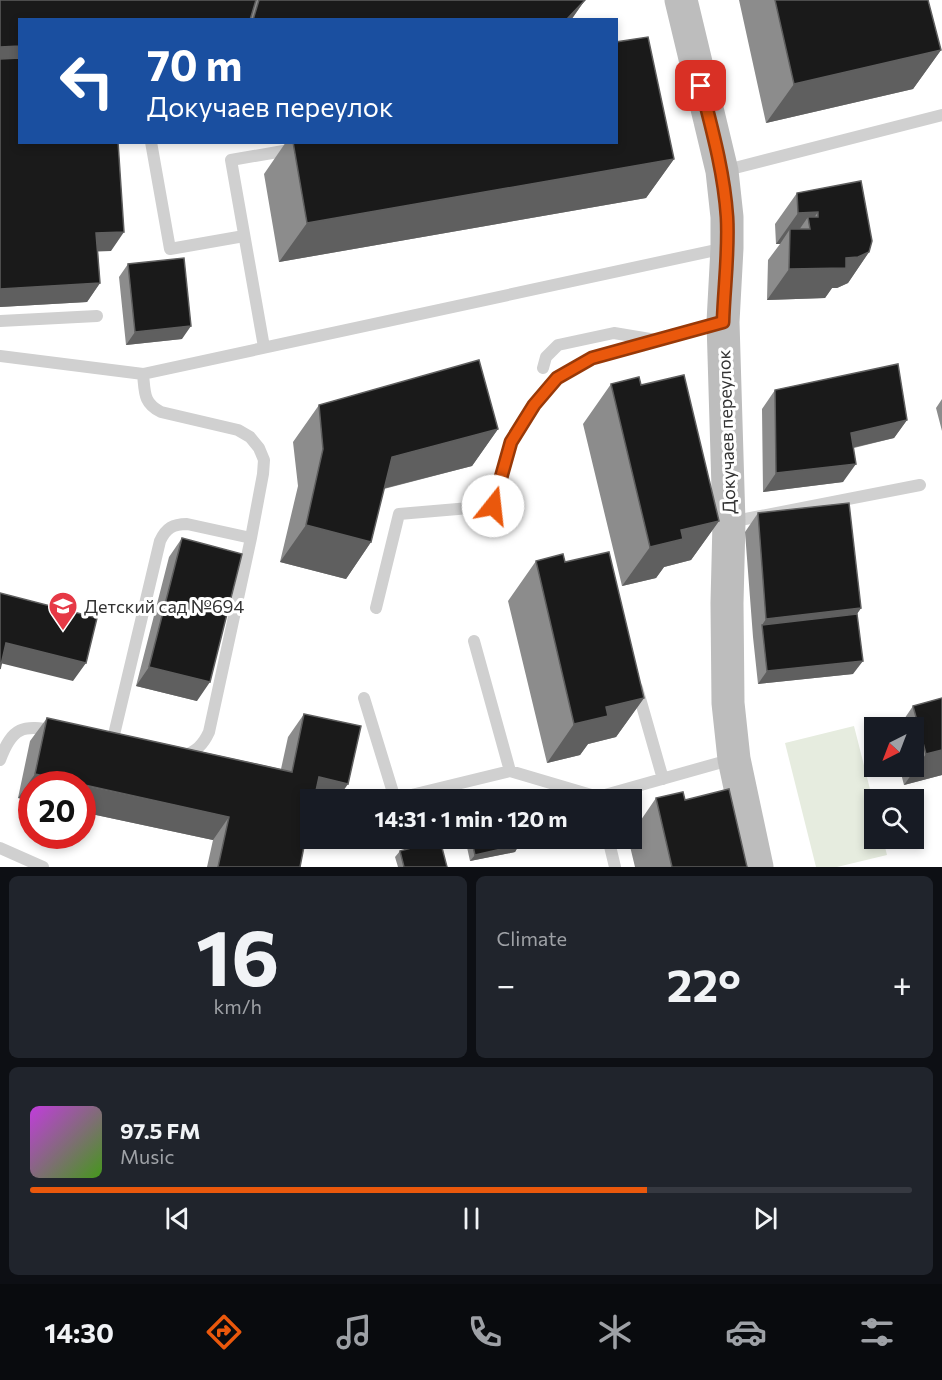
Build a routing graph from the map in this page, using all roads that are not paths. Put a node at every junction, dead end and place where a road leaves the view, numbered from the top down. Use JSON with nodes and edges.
{"nodes":[{"id":1,"x":681,"y":0,"type":"edge"},
{"id":2,"x":942,"y":115,"type":"edge"},
{"id":3,"x":152,"y":144,"type":"edge"},
{"id":4,"x":305,"y":147,"type":"edge"},
{"id":5,"x":722,"y":171,"type":"junction"},
{"id":6,"x":244,"y":237,"type":"junction"},
{"id":7,"x":727,"y":248,"type":"junction"},
{"id":8,"x":97,"y":316,"type":"dead end"},
{"id":9,"x":0,"y":321,"type":"edge"},
{"id":10,"x":723,"y":322,"type":"junction"},
{"id":11,"x":660,"y":340,"type":"junction"},
{"id":12,"x":264,"y":348,"type":"junction"},
{"id":13,"x":0,"y":356,"type":"edge"},
{"id":14,"x":543,"y":368,"type":"dead end"},
{"id":15,"x":143,"y":374,"type":"junction"},
{"id":16,"x":920,"y":485,"type":"dead end"},
{"id":17,"x":729,"y":522,"type":"junction"},
{"id":18,"x":251,"y":538,"type":"junction"},
{"id":19,"x":376,"y":608,"type":"dead end"},
{"id":20,"x":474,"y":641,"type":"dead end"},
{"id":21,"x":633,"y":673,"type":"edge"},
{"id":22,"x":364,"y":698,"type":"dead end"},
{"id":23,"x":71,"y":734,"type":"edge"},
{"id":24,"x":112,"y":743,"type":"edge"},
{"id":25,"x":172,"y":756,"type":"edge"},
{"id":26,"x":734,"y":759,"type":"junction"},
{"id":27,"x":0,"y":760,"type":"edge"},
{"id":28,"x":510,"y":771,"type":"junction"},
{"id":29,"x":663,"y":779,"type":"junction"},
{"id":30,"x":0,"y":848,"type":"edge"},
{"id":31,"x":611,"y":849,"type":"edge"},
{"id":32,"x":43,"y":867,"type":"edge"},
{"id":33,"x":615,"y":867,"type":"edge"},
{"id":34,"x":757,"y":867,"type":"edge"}],
"edges":[{"from":1,"to":5,"type":"street","name":"Докучаев переулок"},
{"from":2,"to":5,"type":"lane"},
{"from":3,"to":6,"type":"lane"},
{"from":4,"to":6,"type":"lane"},
{"from":5,"to":7,"type":"street","name":"Докучаев переулок"},
{"from":6,"to":12,"type":"lane"},
{"from":7,"to":10,"type":"street","name":"Докучаев переулок"},
{"from":7,"to":12,"type":"lane"},
{"from":8,"to":9,"type":"lane"},
{"from":10,"to":11,"type":"lane"},
{"from":10,"to":17,"type":"street","name":"Докучаев переулок"},
{"from":11,"to":14,"type":"lane"},
{"from":11,"to":19,"type":"lane"},
{"from":12,"to":15,"type":"lane"},
{"from":13,"to":15,"type":"lane"},
{"from":15,"to":18,"type":"lane"},
{"from":16,"to":17,"type":"lane"},
{"from":17,"to":26,"type":"street","name":"Докучаев переулок"},
{"from":18,"to":24,"type":"lane"},
{"from":18,"to":25,"type":"lane"},
{"from":20,"to":28,"type":"lane"},
{"from":21,"to":29,"type":"lane"},
{"from":22,"to":28,"type":"lane"},
{"from":23,"to":27,"type":"lane"},
{"from":26,"to":29,"type":"lane"},
{"from":26,"to":34,"type":"street","name":"Докучаев переулок"},
{"from":28,"to":29,"type":"lane"},
{"from":30,"to":32,"type":"lane"},
{"from":31,"to":33,"type":"lane"}]}
